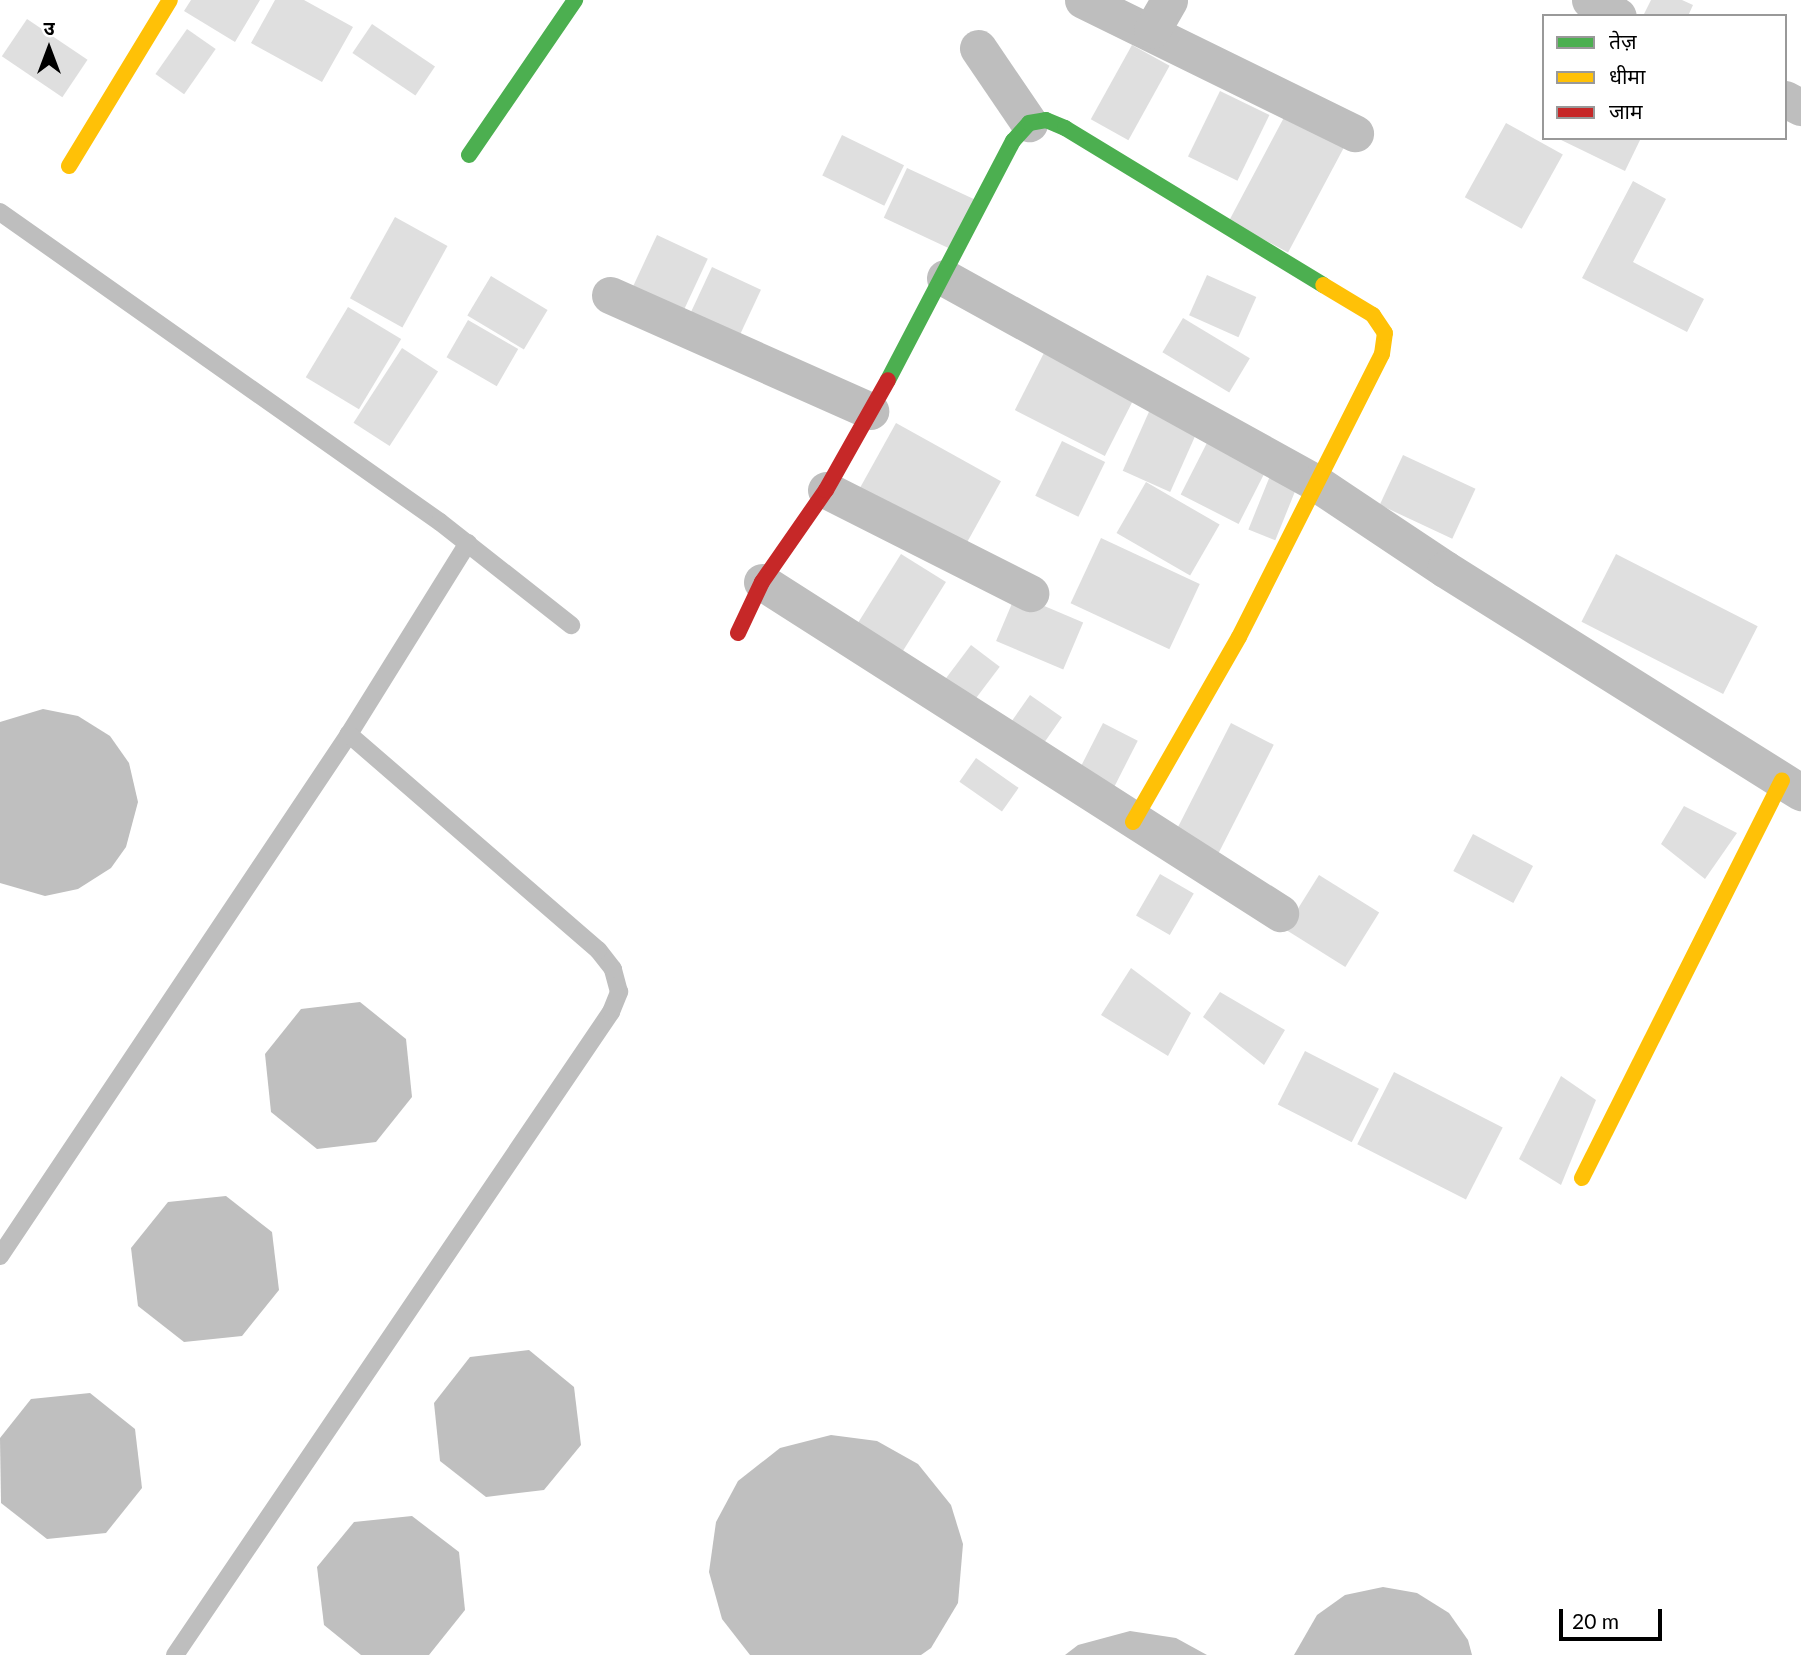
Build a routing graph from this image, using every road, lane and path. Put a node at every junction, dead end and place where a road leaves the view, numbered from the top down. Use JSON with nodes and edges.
{"nodes":[{"id":1,"x":170,"y":0,"type":"edge"},
{"id":2,"x":575,"y":0,"type":"edge"},
{"id":3,"x":1083,"y":0,"type":"edge"},
{"id":4,"x":1590,"y":0,"type":"edge"},
{"id":5,"x":1614,"y":14,"type":"edge"},
{"id":6,"x":1161,"y":15,"type":"edge"},
{"id":7,"x":978,"y":48,"type":"dead end"},
{"id":8,"x":1029,"y":123,"type":"junction"},
{"id":9,"x":1354,"y":133,"type":"dead end"},
{"id":10,"x":469,"y":155,"type":"dead end"},
{"id":11,"x":69,"y":166,"type":"dead end"},
{"id":12,"x":0,"y":212,"type":"edge"},
{"id":13,"x":945,"y":278,"type":"junction"},
{"id":14,"x":610,"y":295,"type":"dead end"},
{"id":15,"x":870,"y":411,"type":"junction"},
{"id":16,"x":1316,"y":483,"type":"junction"},
{"id":17,"x":826,"y":490,"type":"junction"},
{"id":18,"x":468,"y":543,"type":"junction"},
{"id":19,"x":762,"y":582,"type":"junction"},
{"id":20,"x":1030,"y":593,"type":"dead end"},
{"id":21,"x":571,"y":625,"type":"dead end"},
{"id":22,"x":738,"y":632,"type":"dead end"},
{"id":23,"x":349,"y":734,"type":"junction"},
{"id":24,"x":1792,"y":787,"type":"edge"},
{"id":25,"x":1133,"y":822,"type":"junction"},
{"id":26,"x":1280,"y":913,"type":"dead end"},
{"id":27,"x":1582,"y":1178,"type":"dead end"},
{"id":28,"x":0,"y":1256,"type":"edge"},
{"id":29,"x":175,"y":1655,"type":"edge"}],
"edges":[{"from":1,"to":11,"type":"street"},
{"from":2,"to":10,"type":"street"},
{"from":3,"to":6,"type":"street"},
{"from":4,"to":5,"type":"street"},
{"from":6,"to":9,"type":"street"},
{"from":7,"to":8,"type":"street"},
{"from":8,"to":13,"type":"street"},
{"from":8,"to":16,"type":"street"},
{"from":12,"to":18,"type":"lane"},
{"from":13,"to":15,"type":"street"},
{"from":13,"to":16,"type":"street"},
{"from":14,"to":15,"type":"street"},
{"from":15,"to":17,"type":"street"},
{"from":16,"to":24,"type":"street"},
{"from":16,"to":25,"type":"street"},
{"from":17,"to":19,"type":"street"},
{"from":17,"to":20,"type":"street"},
{"from":18,"to":21,"type":"lane"},
{"from":18,"to":23,"type":"lane"},
{"from":19,"to":22,"type":"street"},
{"from":19,"to":25,"type":"street"},
{"from":23,"to":28,"type":"lane"},
{"from":23,"to":29,"type":"lane"},
{"from":24,"to":27,"type":"street"},
{"from":25,"to":26,"type":"street"}]}
